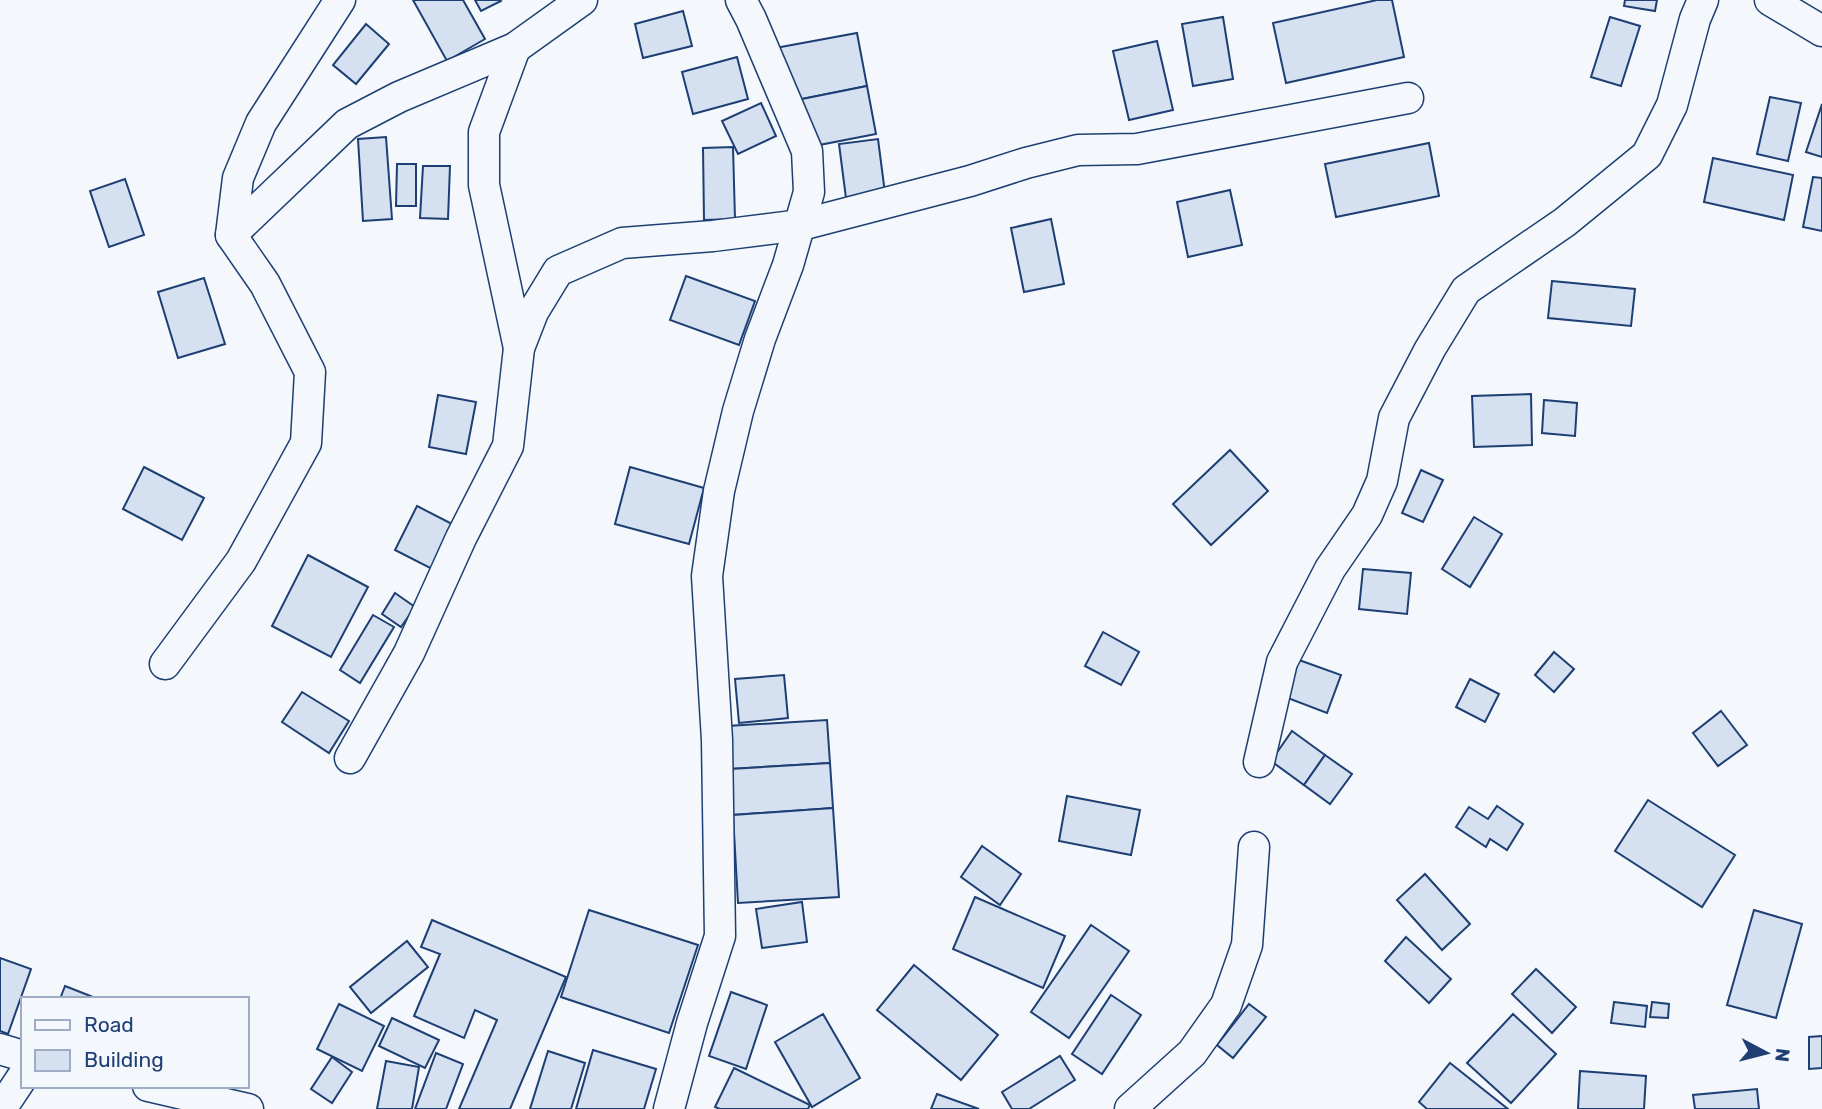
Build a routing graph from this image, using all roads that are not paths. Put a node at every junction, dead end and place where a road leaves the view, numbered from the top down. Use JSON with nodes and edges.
{"nodes":[{"id":1,"x":340,"y":0,"type":"edge"},
{"id":2,"x":582,"y":0,"type":"edge"},
{"id":3,"x":741,"y":0,"type":"edge"},
{"id":4,"x":1703,"y":0,"type":"edge"},
{"id":5,"x":1770,"y":0,"type":"edge"},
{"id":6,"x":1822,"y":31,"type":"edge"},
{"id":7,"x":514,"y":48,"type":"junction"},
{"id":8,"x":1408,"y":98,"type":"dead end"},
{"id":9,"x":801,"y":225,"type":"junction"},
{"id":10,"x":231,"y":235,"type":"junction"},
{"id":11,"x":519,"y":348,"type":"junction"},
{"id":12,"x":165,"y":664,"type":"dead end"},
{"id":13,"x":350,"y":758,"type":"dead end"},
{"id":14,"x":1259,"y":762,"type":"dead end"},
{"id":15,"x":1254,"y":847,"type":"dead end"},
{"id":16,"x":0,"y":1049,"type":"edge"},
{"id":17,"x":21,"y":1055,"type":"edge"},
{"id":18,"x":21,"y":1079,"type":"edge"},
{"id":19,"x":157,"y":1088,"type":"edge"},
{"id":20,"x":1,"y":1109,"type":"edge"},
{"id":21,"x":248,"y":1109,"type":"edge"},
{"id":22,"x":669,"y":1109,"type":"edge"},
{"id":23,"x":1130,"y":1109,"type":"edge"}],
"edges":[{"from":1,"to":10,"type":"street"},
{"from":2,"to":7,"type":"street"},
{"from":3,"to":9,"type":"street"},
{"from":4,"to":14,"type":"street"},
{"from":5,"to":6,"type":"street"},
{"from":7,"to":10,"type":"street"},
{"from":7,"to":11,"type":"street"},
{"from":8,"to":9,"type":"street"},
{"from":9,"to":11,"type":"street"},
{"from":9,"to":22,"type":"street"},
{"from":10,"to":12,"type":"street"},
{"from":11,"to":13,"type":"street"},
{"from":15,"to":23,"type":"street"},
{"from":16,"to":17,"type":"street"},
{"from":18,"to":20,"type":"street"},
{"from":19,"to":21,"type":"street"}]}
